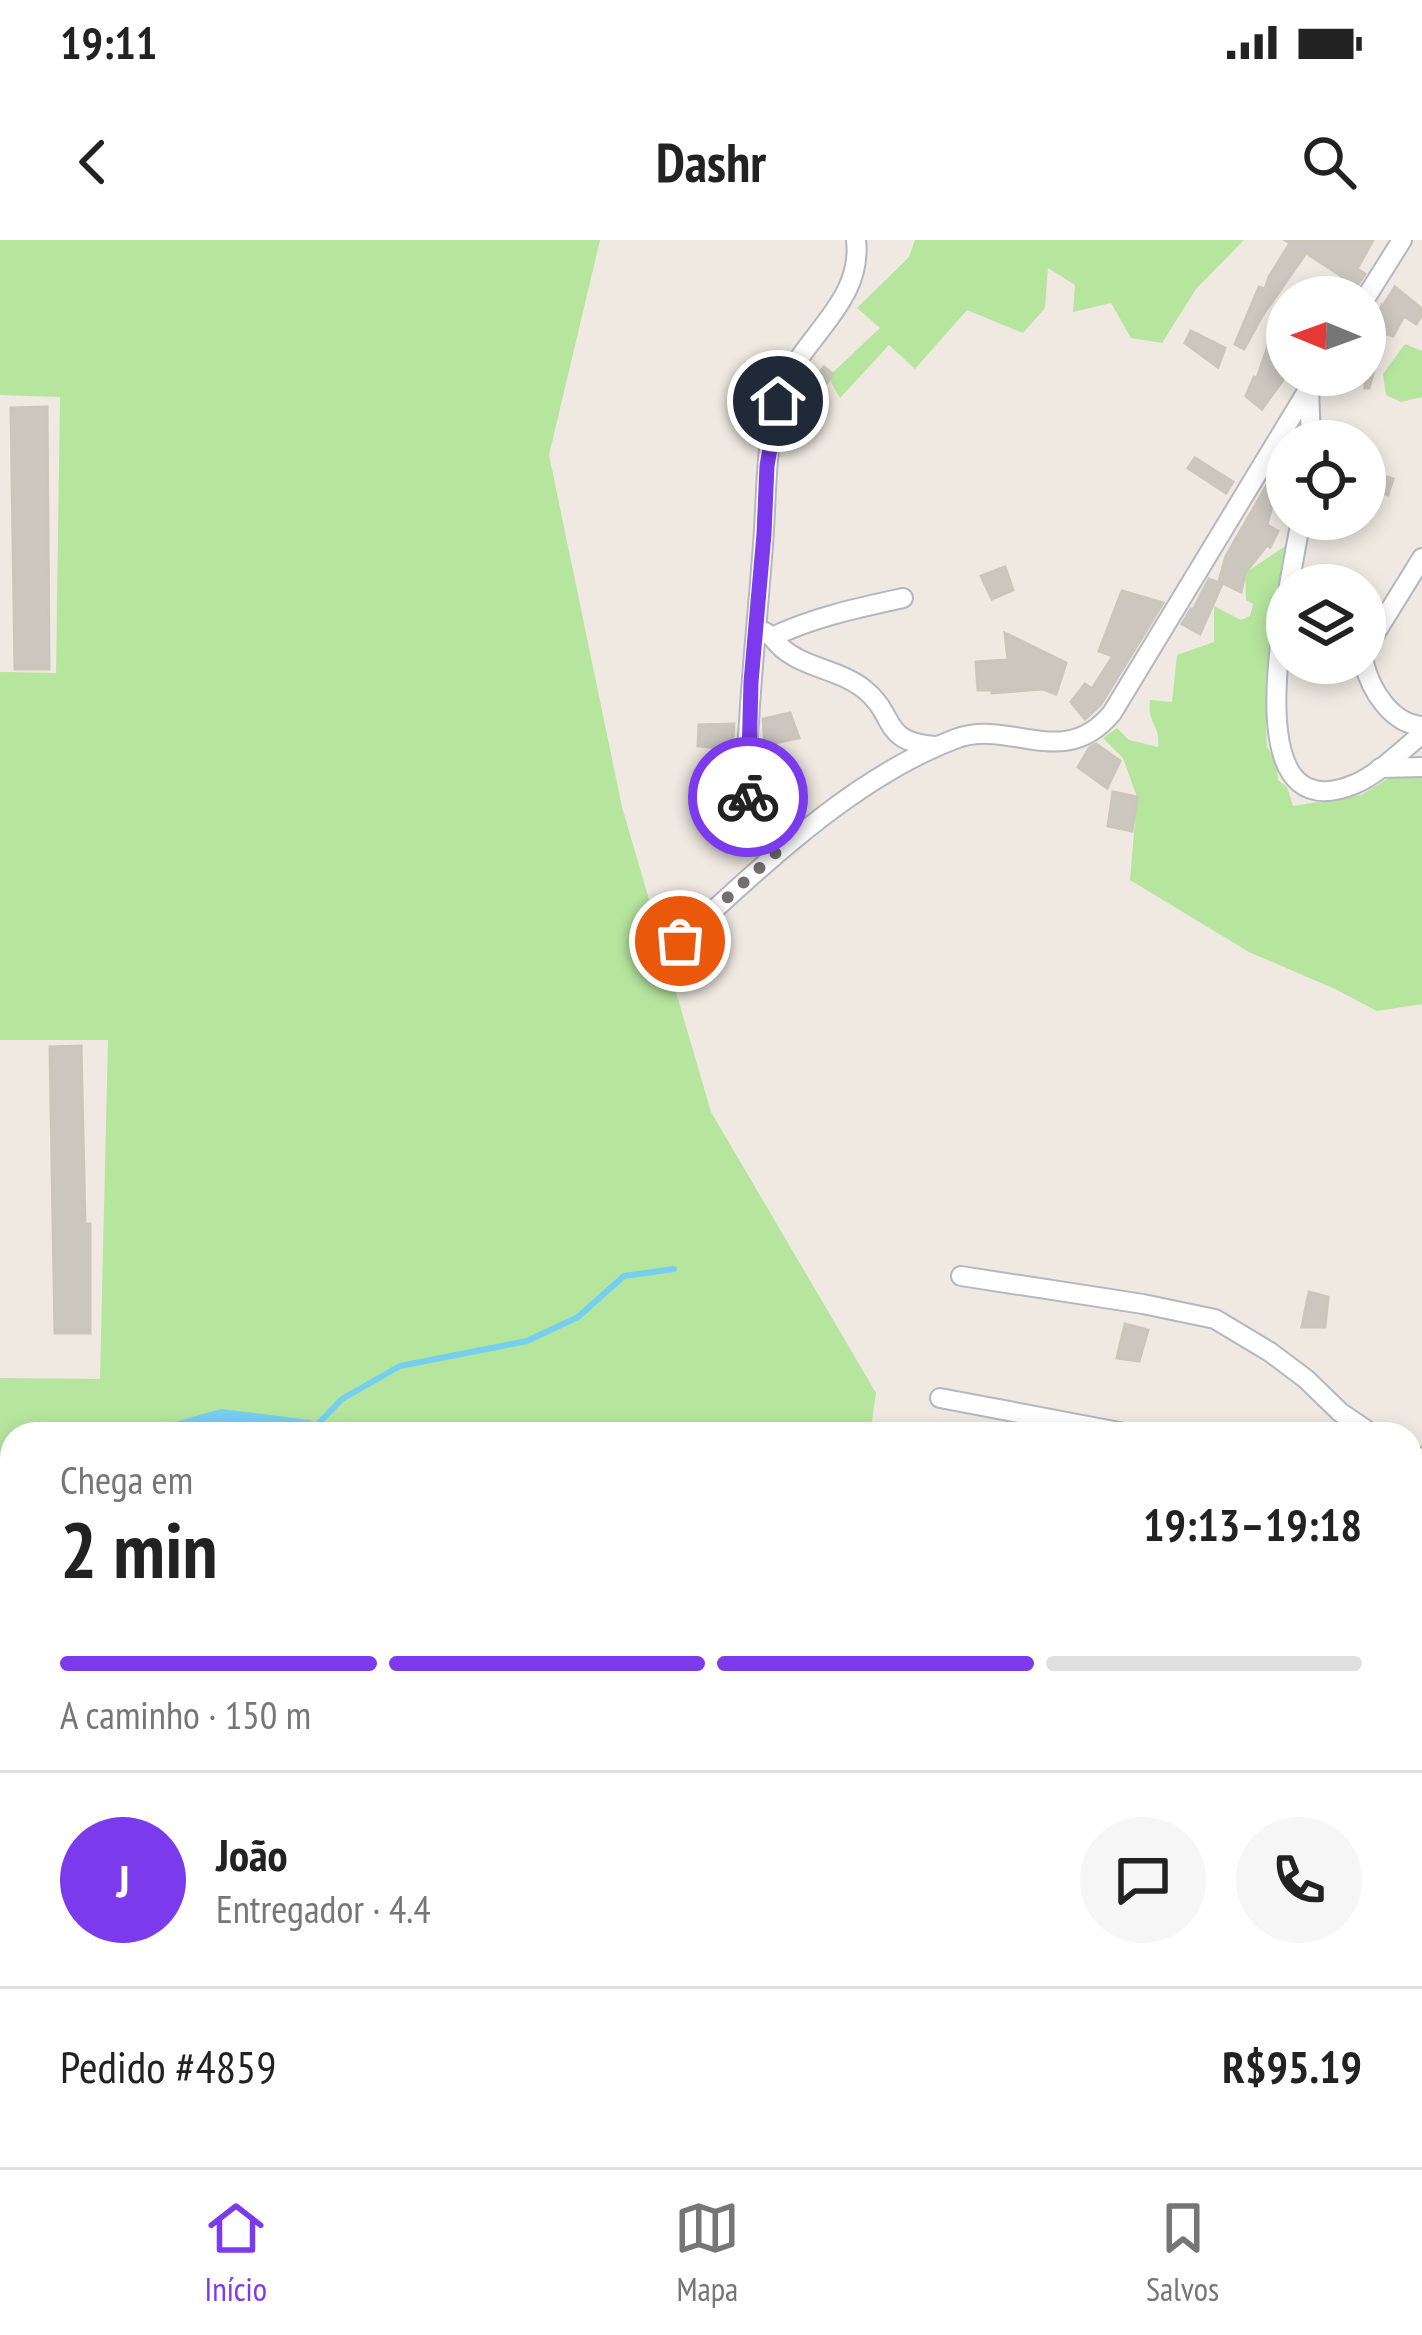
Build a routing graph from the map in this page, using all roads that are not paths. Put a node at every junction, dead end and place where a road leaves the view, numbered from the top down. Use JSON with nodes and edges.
{"nodes":[{"id":1,"x":856,"y":240,"type":"edge"},
{"id":2,"x":1402,"y":240,"type":"edge"},
{"id":3,"x":1379,"y":276,"type":"edge"},
{"id":4,"x":1304,"y":396,"type":"edge"},
{"id":5,"x":1422,"y":558,"type":"edge"},
{"id":6,"x":903,"y":598,"type":"dead end"},
{"id":7,"x":1386,"y":616,"type":"edge"},
{"id":8,"x":764,"y":632,"type":"junction"},
{"id":9,"x":1278,"y":684,"type":"edge"},
{"id":10,"x":1373,"y":684,"type":"edge"},
{"id":11,"x":1422,"y":730,"type":"edge"},
{"id":12,"x":938,"y":747,"type":"junction"},
{"id":13,"x":1422,"y":767,"type":"edge"},
{"id":14,"x":1380,"y":769,"type":"junction"},
{"id":15,"x":779,"y":850,"type":"junction"},
{"id":16,"x":680,"y":941,"type":"dead end"},
{"id":17,"x":961,"y":1276,"type":"dead end"},
{"id":18,"x":940,"y":1397,"type":"dead end"},
{"id":19,"x":1068,"y":1422,"type":"edge"},
{"id":20,"x":1355,"y":1422,"type":"edge"}],
"edges":[{"from":1,"to":8,"type":"street"},
{"from":2,"to":3,"type":"street"},
{"from":4,"to":12,"type":"street"},
{"from":5,"to":7,"type":"street"},
{"from":6,"to":8,"type":"street"},
{"from":8,"to":12,"type":"street"},
{"from":8,"to":15,"type":"street"},
{"from":9,"to":14,"type":"street"},
{"from":10,"to":11,"type":"street"},
{"from":11,"to":14,"type":"street"},
{"from":12,"to":15,"type":"street"},
{"from":13,"to":14,"type":"street"},
{"from":15,"to":16,"type":"street"},
{"from":17,"to":20,"type":"street"},
{"from":18,"to":19,"type":"street"}]}
